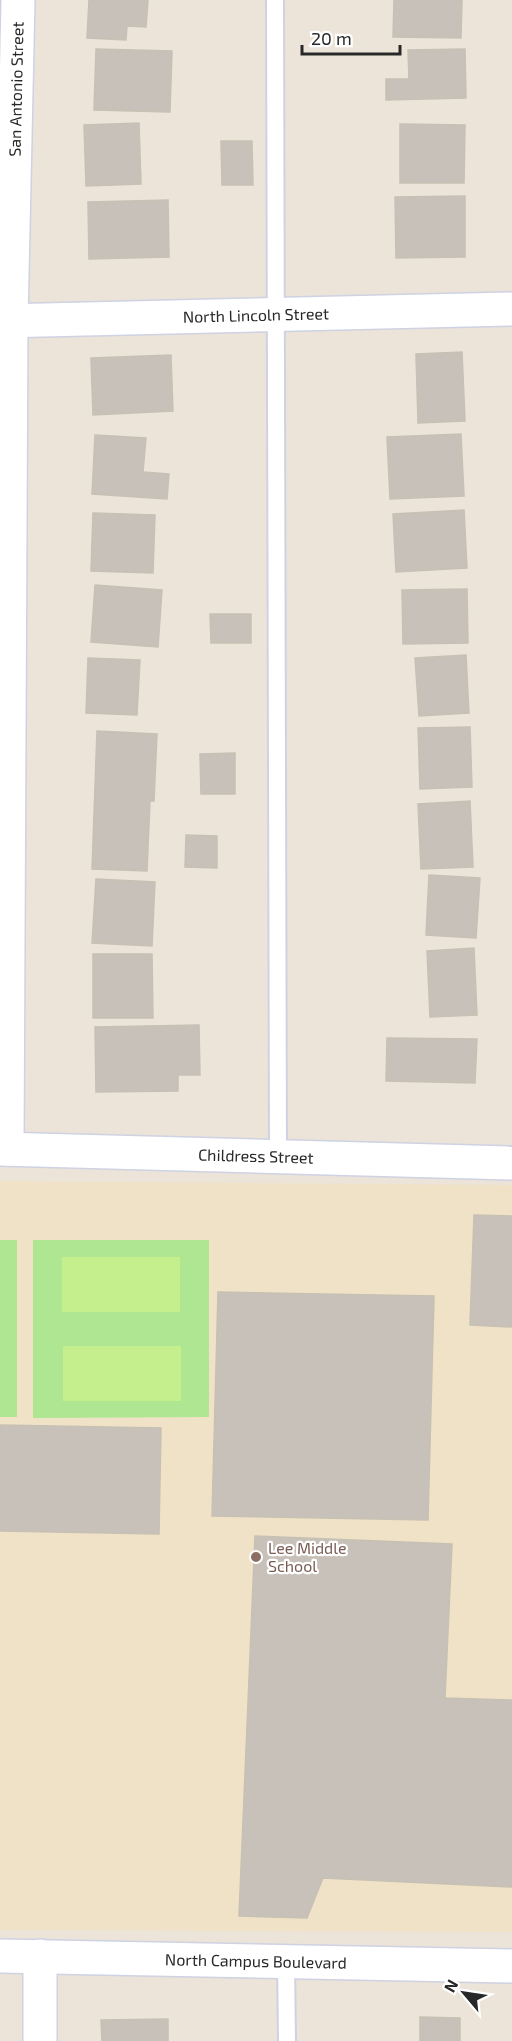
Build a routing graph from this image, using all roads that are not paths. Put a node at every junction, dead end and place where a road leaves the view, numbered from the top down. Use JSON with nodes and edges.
{"nodes":[{"id":1,"x":18,"y":0,"type":"edge"},
{"id":2,"x":275,"y":0,"type":"edge"},
{"id":3,"x":512,"y":309,"type":"edge"},
{"id":4,"x":276,"y":315,"type":"junction"},
{"id":5,"x":6,"y":321,"type":"edge"},
{"id":6,"x":4,"y":1149,"type":"edge"},
{"id":7,"x":278,"y":1157,"type":"junction"},
{"id":8,"x":512,"y":1163,"type":"edge"},
{"id":9,"x":0,"y":1956,"type":"edge"},
{"id":10,"x":40,"y":1956,"type":"junction"},
{"id":11,"x":286,"y":1961,"type":"junction"},
{"id":12,"x":512,"y":1966,"type":"edge"},
{"id":13,"x":40,"y":2041,"type":"edge"},
{"id":14,"x":287,"y":2041,"type":"edge"}],
"edges":[{"from":1,"to":5,"type":"street","name":"San Antonio Street"},
{"from":2,"to":4,"type":"lane"},
{"from":3,"to":4,"type":"street","name":"North Lincoln Street"},
{"from":4,"to":5,"type":"street","name":"North Lincoln Street"},
{"from":4,"to":7,"type":"lane"},
{"from":5,"to":6,"type":"street","name":"San Antonio Street"},
{"from":6,"to":7,"type":"street","name":"Childress Street"},
{"from":7,"to":8,"type":"street","name":"Childress Street"},
{"from":9,"to":10,"type":"street","name":"North Campus Boulevard"},
{"from":10,"to":11,"type":"street","name":"North Campus Boulevard"},
{"from":10,"to":13,"type":"street"},
{"from":11,"to":12,"type":"street","name":"North Campus Boulevard"},
{"from":11,"to":14,"type":"lane"}]}
